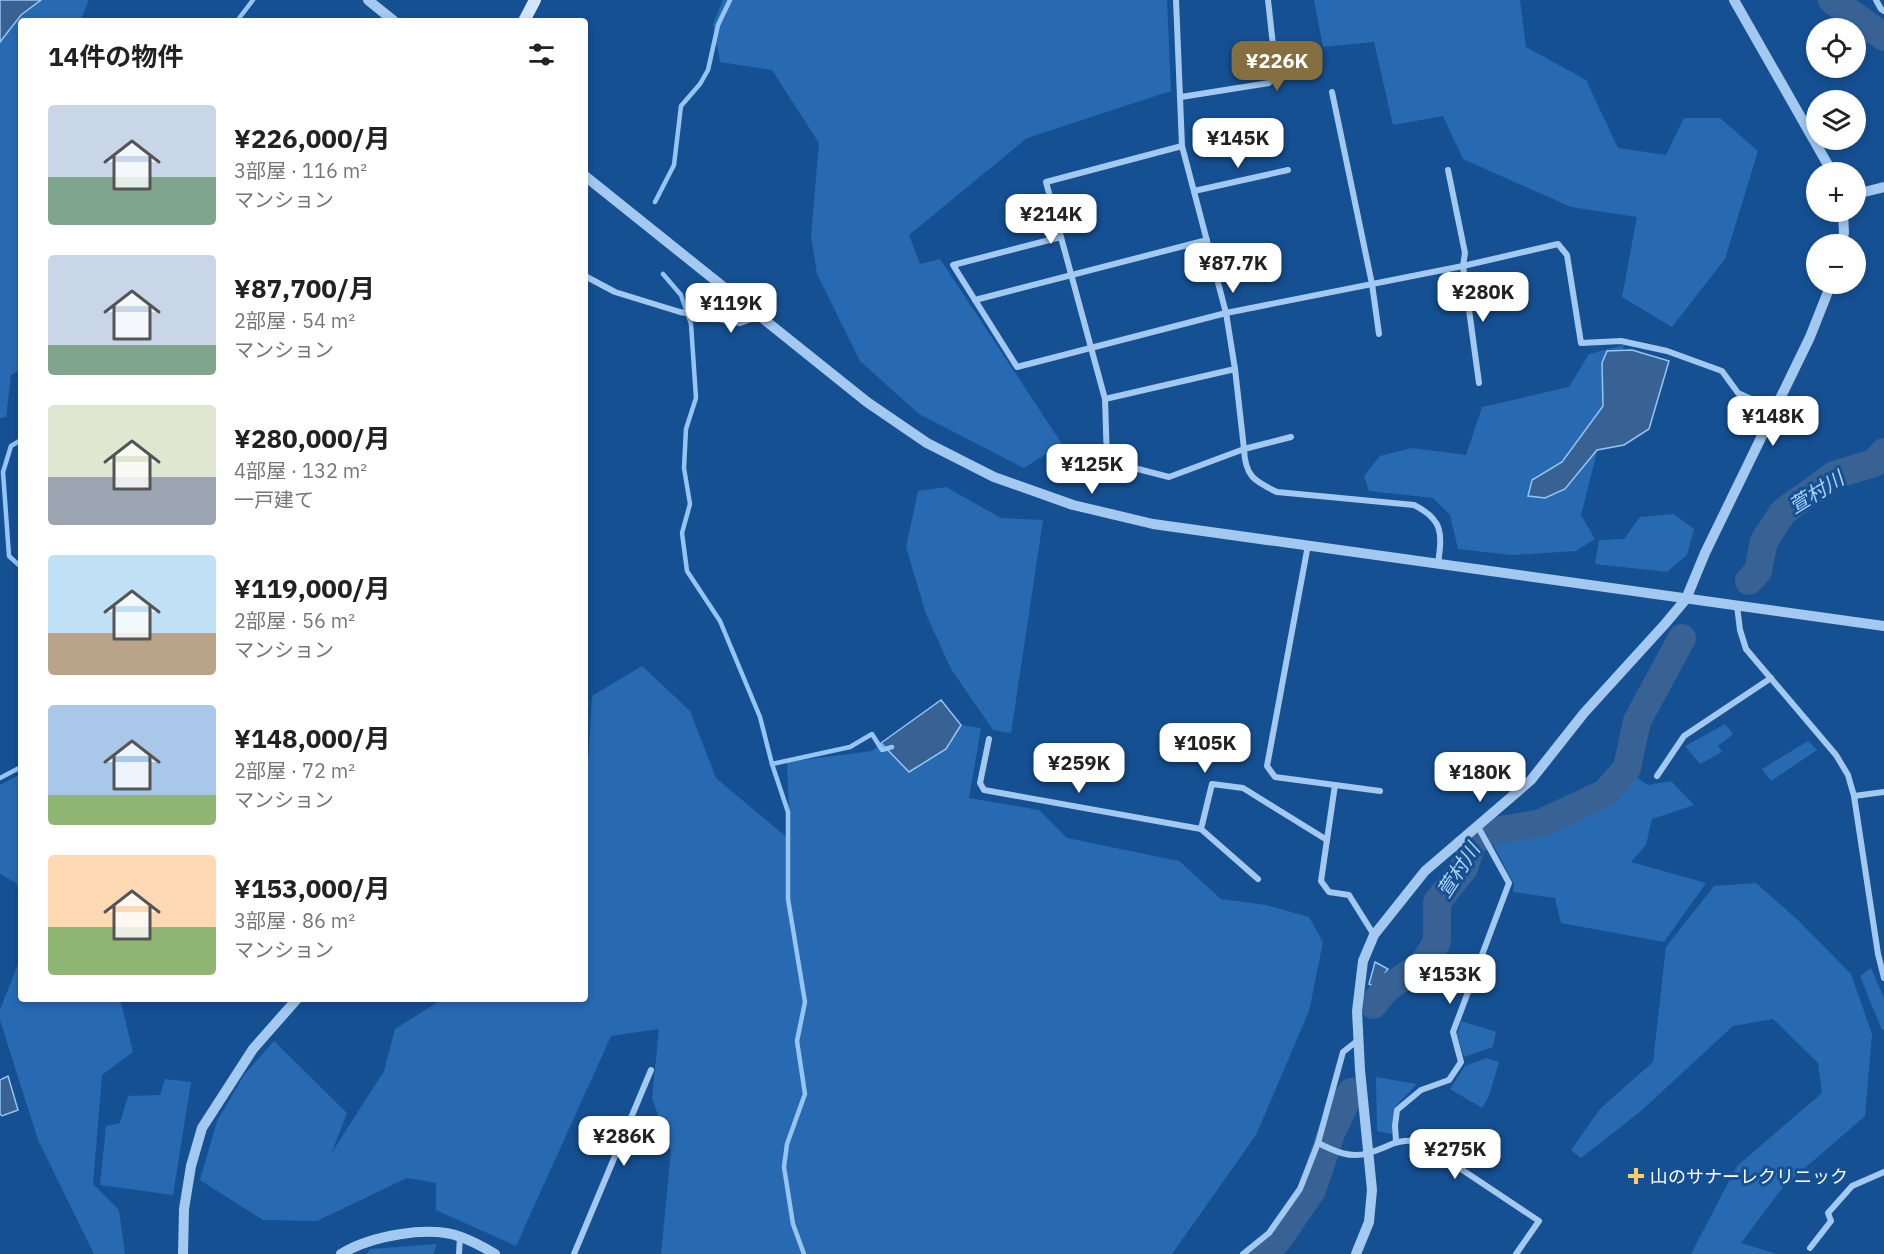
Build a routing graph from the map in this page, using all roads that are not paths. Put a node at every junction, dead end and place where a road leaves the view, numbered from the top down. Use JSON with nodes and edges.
{"nodes":[{"id":1,"x":369,"y":0,"type":"edge"},
{"id":2,"x":535,"y":0,"type":"edge"},
{"id":3,"x":1176,"y":0,"type":"edge"},
{"id":4,"x":1268,"y":0,"type":"edge"},
{"id":5,"x":1734,"y":0,"type":"edge"},
{"id":6,"x":1876,"y":0,"type":"edge"},
{"id":7,"x":1884,"y":11,"type":"edge"},
{"id":8,"x":390,"y":18,"type":"edge"},
{"id":9,"x":526,"y":18,"type":"edge"},
{"id":10,"x":1332,"y":92,"type":"dead end"},
{"id":11,"x":1181,"y":97,"type":"junction"},
{"id":12,"x":1182,"y":146,"type":"junction"},
{"id":13,"x":1826,"y":162,"type":"edge"},
{"id":14,"x":1288,"y":170,"type":"dead end"},
{"id":15,"x":1448,"y":170,"type":"dead end"},
{"id":16,"x":588,"y":178,"type":"edge"},
{"id":17,"x":1884,"y":187,"type":"edge"},
{"id":18,"x":1194,"y":190,"type":"junction"},
{"id":19,"x":1866,"y":192,"type":"edge"},
{"id":20,"x":1061,"y":237,"type":"junction"},
{"id":21,"x":1207,"y":240,"type":"junction"},
{"id":22,"x":1463,"y":266,"type":"junction"},
{"id":23,"x":1072,"y":275,"type":"junction"},
{"id":24,"x":588,"y":278,"type":"edge"},
{"id":25,"x":1372,"y":284,"type":"junction"},
{"id":26,"x":1827,"y":294,"type":"edge"},
{"id":27,"x":975,"y":300,"type":"junction"},
{"id":28,"x":1226,"y":313,"type":"junction"},
{"id":29,"x":761,"y":316,"type":"junction"},
{"id":30,"x":1379,"y":333,"type":"dead end"},
{"id":31,"x":1091,"y":349,"type":"junction"},
{"id":32,"x":1235,"y":369,"type":"junction"},
{"id":33,"x":1479,"y":383,"type":"dead end"},
{"id":34,"x":1105,"y":399,"type":"junction"},
{"id":35,"x":1775,"y":410,"type":"junction"},
{"id":36,"x":1291,"y":437,"type":"dead end"},
{"id":37,"x":1244,"y":449,"type":"junction"},
{"id":38,"x":1308,"y":545,"type":"junction"},
{"id":39,"x":1438,"y":564,"type":"junction"},
{"id":40,"x":1686,"y":599,"type":"junction"},
{"id":41,"x":1737,"y":606,"type":"junction"},
{"id":42,"x":1884,"y":626,"type":"edge"},
{"id":43,"x":1771,"y":678,"type":"junction"},
{"id":44,"x":989,"y":739,"type":"dead end"},
{"id":45,"x":1657,"y":776,"type":"dead end"},
{"id":46,"x":1335,"y":785,"type":"junction"},
{"id":47,"x":1380,"y":791,"type":"dead end"},
{"id":48,"x":1884,"y":792,"type":"edge"},
{"id":49,"x":1854,"y":796,"type":"junction"},
{"id":50,"x":1477,"y":825,"type":"junction"},
{"id":51,"x":1201,"y":829,"type":"junction"},
{"id":52,"x":1327,"y":840,"type":"junction"},
{"id":53,"x":1258,"y":879,"type":"dead end"},
{"id":54,"x":1374,"y":935,"type":"junction"},
{"id":55,"x":1884,"y":978,"type":"edge"},
{"id":56,"x":294,"y":1002,"type":"edge"},
{"id":57,"x":1357,"y":1041,"type":"junction"},
{"id":58,"x":651,"y":1070,"type":"dead end"},
{"id":59,"x":1396,"y":1141,"type":"junction"},
{"id":60,"x":1318,"y":1143,"type":"junction"},
{"id":61,"x":1369,"y":1153,"type":"junction"},
{"id":62,"x":1884,"y":1172,"type":"edge"},
{"id":63,"x":460,"y":1237,"type":"junction"},
{"id":64,"x":1810,"y":1248,"type":"dead end"},
{"id":65,"x":183,"y":1254,"type":"edge"},
{"id":66,"x":340,"y":1254,"type":"edge"},
{"id":67,"x":459,"y":1254,"type":"edge"},
{"id":68,"x":495,"y":1254,"type":"edge"},
{"id":69,"x":574,"y":1254,"type":"edge"},
{"id":70,"x":1243,"y":1254,"type":"edge"},
{"id":71,"x":1356,"y":1254,"type":"edge"},
{"id":72,"x":1516,"y":1254,"type":"edge"}],
"edges":[{"from":1,"to":8,"type":"street"},
{"from":2,"to":9,"type":"main road"},
{"from":3,"to":11,"type":"street"},
{"from":4,"to":11,"type":"street"},
{"from":5,"to":13,"type":"street"},
{"from":6,"to":7,"type":"street"},
{"from":10,"to":25,"type":"street"},
{"from":11,"to":12,"type":"street"},
{"from":12,"to":18,"type":"street"},
{"from":12,"to":20,"type":"street"},
{"from":14,"to":18,"type":"street"},
{"from":15,"to":22,"type":"street"},
{"from":16,"to":29,"type":"street"},
{"from":17,"to":19,"type":"street"},
{"from":18,"to":21,"type":"street"},
{"from":20,"to":23,"type":"street"},
{"from":20,"to":27,"type":"street"},
{"from":21,"to":23,"type":"street"},
{"from":21,"to":28,"type":"street"},
{"from":22,"to":25,"type":"street"},
{"from":22,"to":33,"type":"street"},
{"from":22,"to":35,"type":"street"},
{"from":23,"to":27,"type":"street"},
{"from":23,"to":31,"type":"street"},
{"from":24,"to":29,"type":"street"},
{"from":25,"to":28,"type":"street"},
{"from":25,"to":30,"type":"street"},
{"from":26,"to":35,"type":"street"},
{"from":27,"to":31,"type":"street"},
{"from":28,"to":31,"type":"street"},
{"from":28,"to":32,"type":"street"},
{"from":29,"to":38,"type":"street"},
{"from":31,"to":34,"type":"street"},
{"from":32,"to":34,"type":"street"},
{"from":32,"to":37,"type":"street"},
{"from":34,"to":37,"type":"street"},
{"from":35,"to":40,"type":"street"},
{"from":36,"to":37,"type":"street"},
{"from":37,"to":39,"type":"street"},
{"from":38,"to":39,"type":"street"},
{"from":38,"to":46,"type":"street"},
{"from":39,"to":40,"type":"street"},
{"from":40,"to":41,"type":"street"},
{"from":40,"to":50,"type":"street"},
{"from":41,"to":42,"type":"street"},
{"from":41,"to":43,"type":"street"},
{"from":43,"to":45,"type":"street"},
{"from":43,"to":49,"type":"street"},
{"from":44,"to":51,"type":"street"},
{"from":46,"to":47,"type":"street"},
{"from":46,"to":52,"type":"street"},
{"from":48,"to":49,"type":"street"},
{"from":49,"to":55,"type":"street"},
{"from":50,"to":54,"type":"street"},
{"from":50,"to":59,"type":"street"},
{"from":51,"to":52,"type":"street"},
{"from":51,"to":53,"type":"street"},
{"from":52,"to":54,"type":"street"},
{"from":54,"to":57,"type":"street"},
{"from":56,"to":65,"type":"street"},
{"from":57,"to":60,"type":"street"},
{"from":57,"to":61,"type":"street"},
{"from":58,"to":69,"type":"street"},
{"from":59,"to":61,"type":"street"},
{"from":59,"to":72,"type":"street"},
{"from":60,"to":61,"type":"street"},
{"from":60,"to":70,"type":"street"},
{"from":61,"to":71,"type":"street"},
{"from":62,"to":64,"type":"street"},
{"from":63,"to":66,"type":"street"},
{"from":63,"to":67,"type":"street"},
{"from":63,"to":68,"type":"street"}]}
